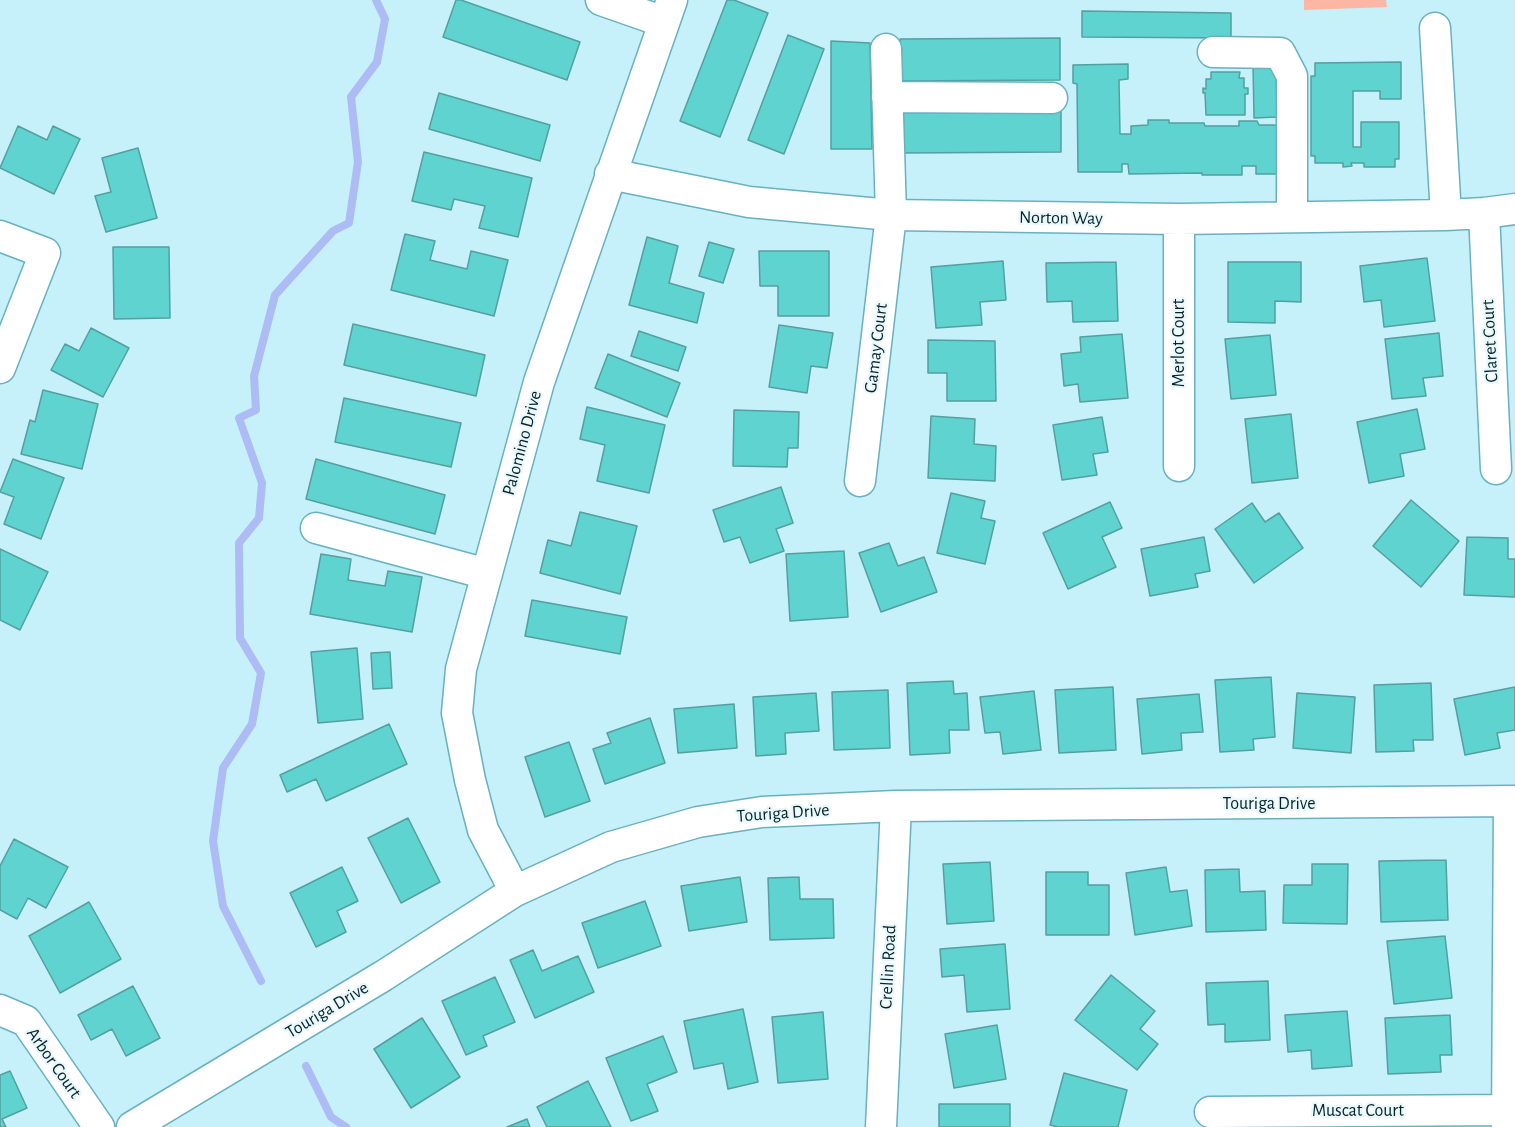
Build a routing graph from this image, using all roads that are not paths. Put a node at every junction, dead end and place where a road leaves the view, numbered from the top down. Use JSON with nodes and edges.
{"nodes":[{"id":1,"x":601,"y":0,"type":"edge"},
{"id":2,"x":668,"y":11,"type":"edge"},
{"id":3,"x":1435,"y":28,"type":"dead end"},
{"id":4,"x":886,"y":49,"type":"dead end"},
{"id":5,"x":1213,"y":52,"type":"dead end"},
{"id":6,"x":887,"y":96,"type":"junction"},
{"id":7,"x":1052,"y":98,"type":"dead end"},
{"id":8,"x":610,"y":174,"type":"junction"},
{"id":9,"x":1515,"y":209,"type":"edge"},
{"id":10,"x":1484,"y":213,"type":"junction"},
{"id":11,"x":1446,"y":214,"type":"junction"},
{"id":12,"x":891,"y":215,"type":"junction"},
{"id":13,"x":1292,"y":217,"type":"junction"},
{"id":14,"x":1179,"y":219,"type":"junction"},
{"id":15,"x":0,"y":236,"type":"edge"},
{"id":16,"x":0,"y":368,"type":"edge"},
{"id":17,"x":1179,"y":466,"type":"dead end"},
{"id":18,"x":1496,"y":469,"type":"dead end"},
{"id":19,"x":860,"y":481,"type":"dead end"},
{"id":20,"x":316,"y":528,"type":"dead end"},
{"id":21,"x":487,"y":574,"type":"junction"},
{"id":22,"x":1512,"y":801,"type":"edge"},
{"id":23,"x":896,"y":806,"type":"junction"},
{"id":24,"x":515,"y":891,"type":"junction"},
{"id":25,"x":0,"y":1010,"type":"edge"},
{"id":26,"x":1210,"y":1112,"type":"dead end"},
{"id":27,"x":1507,"y":1118,"type":"edge"},
{"id":28,"x":99,"y":1127,"type":"edge"},
{"id":29,"x":132,"y":1127,"type":"edge"},
{"id":30,"x":881,"y":1127,"type":"edge"}],
"edges":[{"from":1,"to":2,"type":"street"},
{"from":2,"to":8,"type":"street","name":"Palomino Drive"},
{"from":3,"to":11,"type":"street"},
{"from":4,"to":6,"type":"street","name":"Gamay Court"},
{"from":5,"to":13,"type":"street"},
{"from":6,"to":7,"type":"street"},
{"from":6,"to":12,"type":"street","name":"Gamay Court"},
{"from":8,"to":12,"type":"street","name":"Norton Way"},
{"from":8,"to":21,"type":"street","name":"Palomino Drive"},
{"from":9,"to":10,"type":"street","name":"Norton Way"},
{"from":10,"to":11,"type":"street","name":"Norton Way"},
{"from":10,"to":18,"type":"street","name":"Claret Court"},
{"from":11,"to":13,"type":"street","name":"Norton Way"},
{"from":12,"to":14,"type":"street","name":"Norton Way"},
{"from":12,"to":19,"type":"street","name":"Gamay Court"},
{"from":13,"to":14,"type":"street","name":"Norton Way"},
{"from":14,"to":17,"type":"street","name":"Merlot Court"},
{"from":15,"to":16,"type":"street"},
{"from":20,"to":21,"type":"street"},
{"from":21,"to":24,"type":"street","name":"Palomino Drive"},
{"from":22,"to":23,"type":"street","name":"Touriga Drive"},
{"from":22,"to":27,"type":"street"},
{"from":23,"to":24,"type":"street","name":"Touriga Drive"},
{"from":23,"to":30,"type":"street","name":"Crellin Road"},
{"from":24,"to":29,"type":"street","name":"Touriga Drive"},
{"from":25,"to":28,"type":"street","name":"Arbor Court"},
{"from":26,"to":27,"type":"street","name":"Muscat Court"}]}
